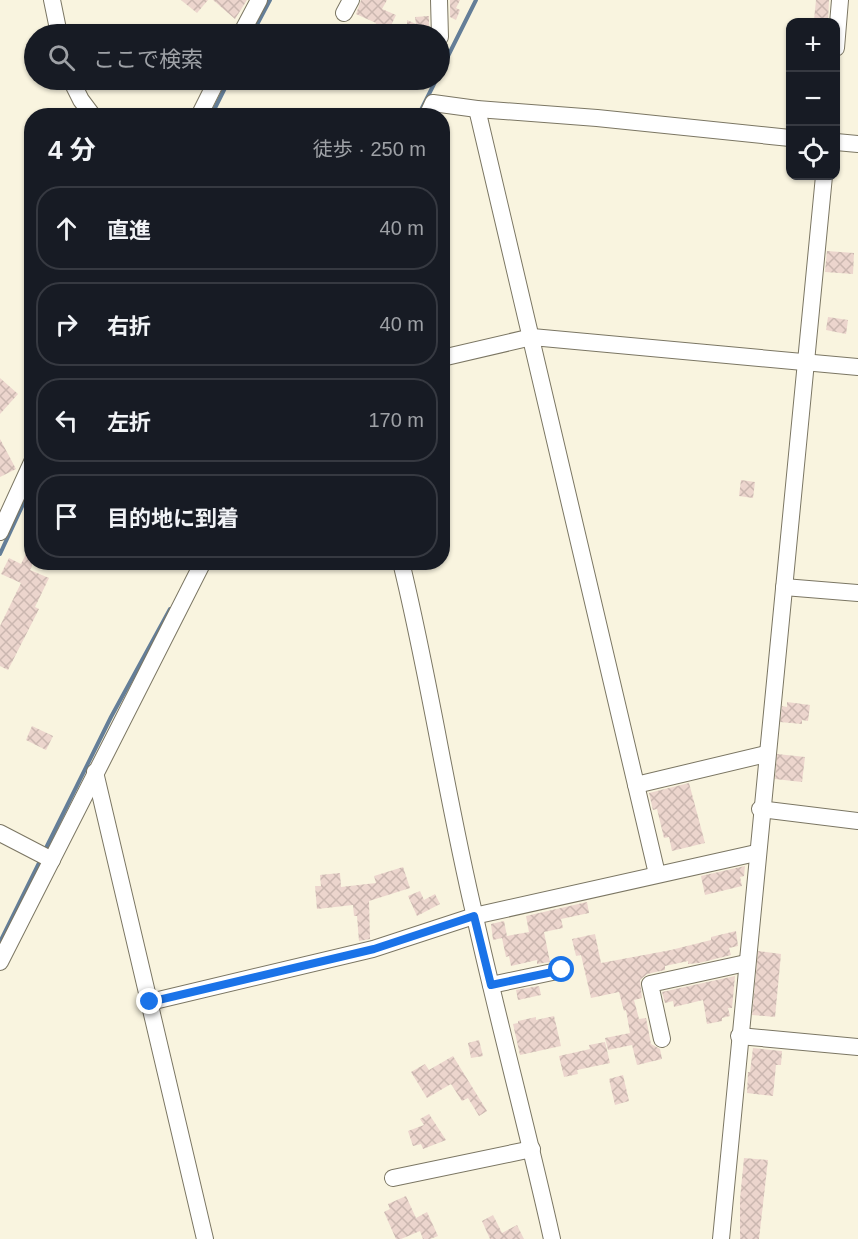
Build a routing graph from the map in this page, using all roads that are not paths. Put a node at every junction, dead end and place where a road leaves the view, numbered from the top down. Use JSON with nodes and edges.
{"nodes":[{"id":1,"x":52,"y":0,"type":"edge"},
{"id":2,"x":258,"y":0,"type":"edge"},
{"id":3,"x":439,"y":0,"type":"edge"},
{"id":4,"x":840,"y":0,"type":"edge"},
{"id":5,"x":838,"y":18,"type":"edge"},
{"id":6,"x":57,"y":24,"type":"edge"},
{"id":7,"x":246,"y":24,"type":"edge"},
{"id":8,"x":440,"y":24,"type":"edge"},
{"id":9,"x":76,"y":90,"type":"edge"},
{"id":10,"x":212,"y":90,"type":"edge"},
{"id":11,"x":87,"y":108,"type":"edge"},
{"id":12,"x":203,"y":108,"type":"edge"},
{"id":13,"x":431,"y":108,"type":"edge"},
{"id":14,"x":477,"y":110,"type":"junction"},
{"id":15,"x":786,"y":138,"type":"edge"},
{"id":16,"x":840,"y":142,"type":"edge"},
{"id":17,"x":858,"y":144,"type":"edge"},
{"id":18,"x":824,"y":180,"type":"edge"},
{"id":19,"x":532,"y":337,"type":"junction"},
{"id":20,"x":450,"y":356,"type":"edge"},
{"id":21,"x":806,"y":363,"type":"junction"},
{"id":22,"x":858,"y":367,"type":"edge"},
{"id":23,"x":24,"y":480,"type":"edge"},
{"id":24,"x":0,"y":532,"type":"edge"},
{"id":25,"x":198,"y":570,"type":"edge"},
{"id":26,"x":402,"y":570,"type":"edge"},
{"id":27,"x":784,"y":587,"type":"junction"},
{"id":28,"x":858,"y":593,"type":"edge"},
{"id":29,"x":766,"y":754,"type":"junction"},
{"id":30,"x":95,"y":772,"type":"junction"},
{"id":31,"x":636,"y":785,"type":"junction"},
{"id":32,"x":760,"y":809,"type":"junction"},
{"id":33,"x":858,"y":821,"type":"edge"},
{"id":34,"x":0,"y":833,"type":"edge"},
{"id":35,"x":756,"y":853,"type":"junction"},
{"id":36,"x":52,"y":860,"type":"junction"},
{"id":37,"x":657,"y":874,"type":"junction"},
{"id":38,"x":474,"y":916,"type":"junction"},
{"id":39,"x":0,"y":962,"type":"edge"},
{"id":40,"x":746,"y":963,"type":"junction"},
{"id":41,"x":562,"y":970,"type":"dead end"},
{"id":42,"x":491,"y":985,"type":"junction"},
{"id":43,"x":150,"y":1002,"type":"junction"},
{"id":44,"x":739,"y":1036,"type":"junction"},
{"id":45,"x":662,"y":1039,"type":"dead end"},
{"id":46,"x":858,"y":1047,"type":"edge"},
{"id":47,"x":532,"y":1149,"type":"junction"},
{"id":48,"x":393,"y":1178,"type":"dead end"},
{"id":49,"x":206,"y":1239,"type":"edge"},
{"id":50,"x":552,"y":1239,"type":"edge"},
{"id":51,"x":721,"y":1239,"type":"edge"}],
"edges":[{"from":1,"to":6,"type":"street"},
{"from":2,"to":7,"type":"street"},
{"from":3,"to":8,"type":"street"},
{"from":4,"to":5,"type":"street"},
{"from":9,"to":11,"type":"street"},
{"from":10,"to":12,"type":"street"},
{"from":13,"to":14,"type":"street"},
{"from":14,"to":15,"type":"street"},
{"from":14,"to":19,"type":"street"},
{"from":16,"to":17,"type":"street"},
{"from":18,"to":21,"type":"street"},
{"from":19,"to":20,"type":"street"},
{"from":19,"to":21,"type":"street"},
{"from":19,"to":31,"type":"street"},
{"from":21,"to":22,"type":"street"},
{"from":21,"to":27,"type":"street"},
{"from":23,"to":24,"type":"street"},
{"from":25,"to":30,"type":"street"},
{"from":26,"to":38,"type":"street"},
{"from":27,"to":28,"type":"street"},
{"from":27,"to":29,"type":"street"},
{"from":29,"to":31,"type":"street"},
{"from":29,"to":32,"type":"street"},
{"from":30,"to":36,"type":"street"},
{"from":30,"to":43,"type":"street"},
{"from":31,"to":37,"type":"street"},
{"from":32,"to":33,"type":"street"},
{"from":32,"to":35,"type":"street"},
{"from":34,"to":36,"type":"street"},
{"from":35,"to":37,"type":"street"},
{"from":35,"to":40,"type":"street"},
{"from":36,"to":39,"type":"street"},
{"from":37,"to":38,"type":"street"},
{"from":38,"to":42,"type":"street"},
{"from":38,"to":43,"type":"street"},
{"from":40,"to":44,"type":"street"},
{"from":40,"to":45,"type":"street"},
{"from":41,"to":42,"type":"street"},
{"from":42,"to":47,"type":"street"},
{"from":43,"to":49,"type":"street"},
{"from":44,"to":46,"type":"street"},
{"from":44,"to":51,"type":"street"},
{"from":47,"to":48,"type":"street"},
{"from":47,"to":50,"type":"street"}]}
